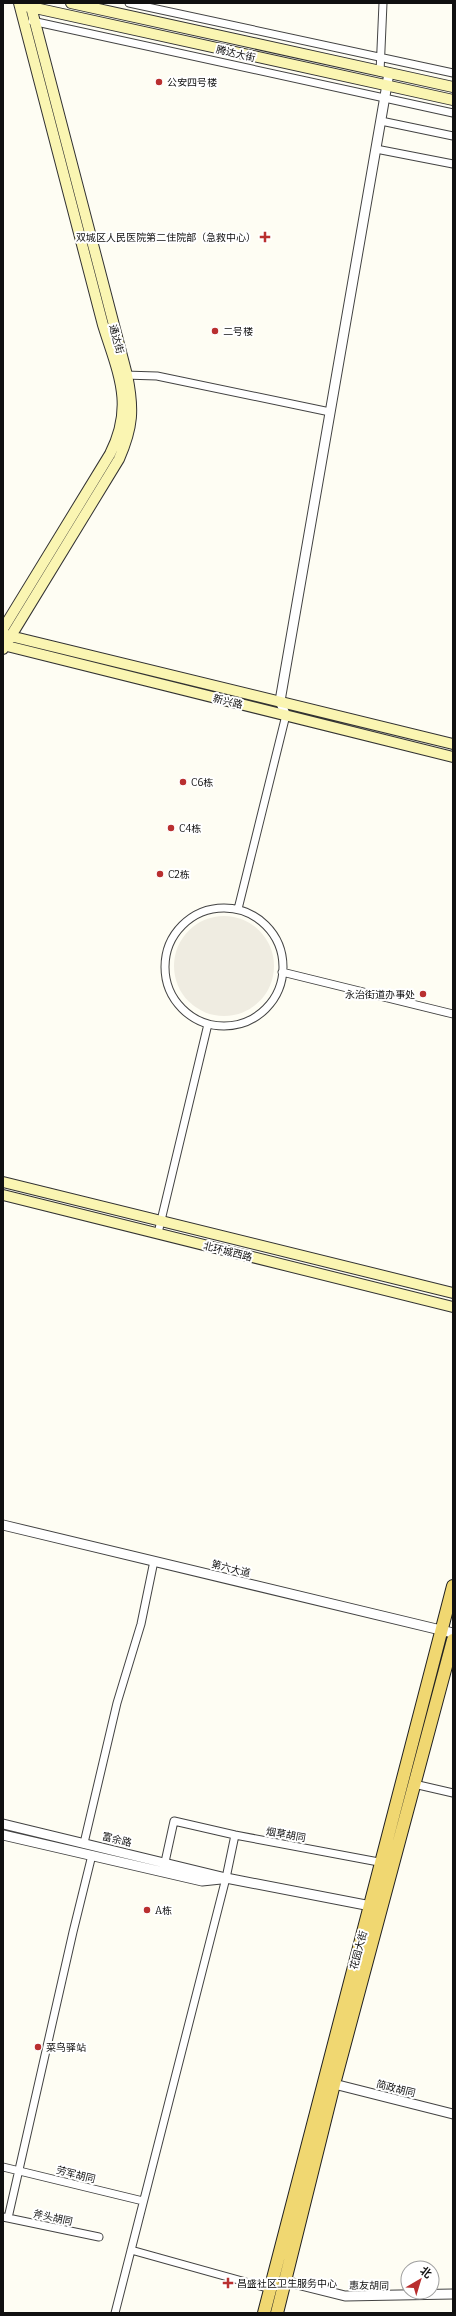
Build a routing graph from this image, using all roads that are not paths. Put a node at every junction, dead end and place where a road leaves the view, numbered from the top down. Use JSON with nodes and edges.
{"nodes":[{"id":1,"x":70,"y":3,"type":"edge"},
{"id":2,"x":128,"y":3,"type":"edge"},
{"id":3,"x":383,"y":3,"type":"edge"},
{"id":4,"x":25,"y":4,"type":"edge"},
{"id":5,"x":24,"y":19,"type":"junction"},
{"id":6,"x":35,"y":22,"type":"junction"},
{"id":7,"x":382,"y":58,"type":"junction"},
{"id":8,"x":383,"y":72,"type":"junction"},
{"id":9,"x":453,"y":73,"type":"edge"},
{"id":10,"x":387,"y":86,"type":"junction"},
{"id":11,"x":453,"y":87,"type":"edge"},
{"id":12,"x":385,"y":98,"type":"junction"},
{"id":13,"x":453,"y":100,"type":"edge"},
{"id":14,"x":453,"y":113,"type":"edge"},
{"id":15,"x":381,"y":121,"type":"junction"},
{"id":16,"x":453,"y":136,"type":"edge"},
{"id":17,"x":376,"y":149,"type":"junction"},
{"id":18,"x":453,"y":164,"type":"edge"},
{"id":19,"x":123,"y":375,"type":"junction"},
{"id":20,"x":330,"y":412,"type":"junction"},
{"id":21,"x":6,"y":633,"type":"edge"},
{"id":22,"x":4,"y":647,"type":"edge"},
{"id":23,"x":283,"y":708,"type":"junction"},
{"id":24,"x":453,"y":744,"type":"edge"},
{"id":25,"x":453,"y":757,"type":"edge"},
{"id":26,"x":238,"y":910,"type":"junction"},
{"id":27,"x":282,"y":972,"type":"junction"},
{"id":28,"x":453,"y":1014,"type":"edge"},
{"id":29,"x":208,"y":1024,"type":"junction"},
{"id":30,"x":3,"y":1182,"type":"edge"},
{"id":31,"x":3,"y":1195,"type":"edge"},
{"id":32,"x":161,"y":1222,"type":"junction"},
{"id":33,"x":158,"y":1233,"type":"junction"},
{"id":34,"x":453,"y":1293,"type":"edge"},
{"id":35,"x":453,"y":1308,"type":"edge"},
{"id":36,"x":3,"y":1525,"type":"edge"},
{"id":37,"x":154,"y":1561,"type":"junction"},
{"id":38,"x":453,"y":1586,"type":"edge"},
{"id":39,"x":447,"y":1632,"type":"edge"},
{"id":40,"x":453,"y":1640,"type":"edge"},
{"id":41,"x":414,"y":1784,"type":"junction"},
{"id":42,"x":453,"y":1793,"type":"edge"},
{"id":43,"x":3,"y":1824,"type":"edge"},
{"id":44,"x":3,"y":1835,"type":"edge"},
{"id":45,"x":235,"y":1835,"type":"junction"},
{"id":46,"x":84,"y":1843,"type":"junction"},
{"id":47,"x":92,"y":1855,"type":"junction"},
{"id":48,"x":166,"y":1862,"type":"junction"},
{"id":49,"x":381,"y":1862,"type":"junction"},
{"id":50,"x":394,"y":1864,"type":"junction"},
{"id":51,"x":226,"y":1878,"type":"junction"},
{"id":52,"x":370,"y":1906,"type":"junction"},
{"id":53,"x":382,"y":1908,"type":"junction"},
{"id":54,"x":334,"y":2084,"type":"junction"},
{"id":55,"x":453,"y":2114,"type":"edge"},
{"id":56,"x":3,"y":2167,"type":"edge"},
{"id":57,"x":18,"y":2170,"type":"junction"},
{"id":58,"x":143,"y":2201,"type":"junction"},
{"id":59,"x":5,"y":2218,"type":"edge"},
{"id":60,"x":99,"y":2237,"type":"dead end"},
{"id":61,"x":131,"y":2250,"type":"junction"},
{"id":62,"x":285,"y":2281,"type":"junction"},
{"id":63,"x":271,"y":2289,"type":"junction"},
{"id":64,"x":453,"y":2294,"type":"edge"},
{"id":65,"x":115,"y":2313,"type":"edge"},
{"id":66,"x":264,"y":2313,"type":"edge"},
{"id":67,"x":277,"y":2313,"type":"edge"}],
"edges":[{"from":1,"to":8,"type":"main road","name":"腾达大街"},
{"from":2,"to":7,"type":"street"},
{"from":3,"to":7,"type":"street"},
{"from":4,"to":5,"type":"main road","name":"通达街"},
{"from":4,"to":6,"type":"main road","name":"通达街"},
{"from":4,"to":10,"type":"main road","name":"腾达大街"},
{"from":5,"to":6,"type":"street"},
{"from":5,"to":19,"type":"main road","name":"通达街"},
{"from":6,"to":12,"type":"street"},
{"from":6,"to":19,"type":"main road","name":"通达街"},
{"from":7,"to":8,"type":"street"},
{"from":7,"to":9,"type":"street"},
{"from":8,"to":10,"type":"street"},
{"from":8,"to":11,"type":"main road","name":"腾达大街"},
{"from":10,"to":12,"type":"street"},
{"from":10,"to":13,"type":"main road","name":"腾达大街"},
{"from":12,"to":14,"type":"street"},
{"from":12,"to":15,"type":"street"},
{"from":15,"to":16,"type":"street"},
{"from":15,"to":17,"type":"street"},
{"from":17,"to":18,"type":"street"},
{"from":17,"to":20,"type":"street"},
{"from":19,"to":20,"type":"street"},
{"from":19,"to":21,"type":"main road","name":"通达街"},
{"from":20,"to":23,"type":"street"},
{"from":21,"to":22,"type":"main road","name":"通达街"},
{"from":21,"to":23,"type":"main road","name":"新兴路"},
{"from":22,"to":23,"type":"main road","name":"新兴路"},
{"from":23,"to":24,"type":"main road","name":"新兴路"},
{"from":23,"to":25,"type":"main road","name":"新兴路"},
{"from":23,"to":26,"type":"street"},
{"from":26,"to":27,"type":"street"},
{"from":26,"to":29,"type":"street"},
{"from":27,"to":28,"type":"street"},
{"from":27,"to":29,"type":"street"},
{"from":29,"to":32,"type":"street"},
{"from":30,"to":32,"type":"main road","name":"北环城西路"},
{"from":31,"to":33,"type":"main road","name":"北环城西路"},
{"from":32,"to":33,"type":"street"},
{"from":32,"to":34,"type":"main road","name":"北环城西路"},
{"from":33,"to":35,"type":"main road","name":"北环城西路"},
{"from":36,"to":37,"type":"street","name":"第六大道"},
{"from":37,"to":39,"type":"street","name":"第六大道"},
{"from":37,"to":46,"type":"street"},
{"from":38,"to":39,"type":"main road","name":"花园大街"},
{"from":39,"to":49,"type":"main road","name":"花园大街"},
{"from":40,"to":41,"type":"main road","name":"花园大街"},
{"from":41,"to":42,"type":"street"},
{"from":41,"to":50,"type":"main road","name":"花园大街"},
{"from":43,"to":46,"type":"street","name":"富余路"},
{"from":44,"to":47,"type":"street","name":"富余路"},
{"from":45,"to":48,"type":"street","name":"烟草胡同"},
{"from":45,"to":49,"type":"street","name":"烟草胡同"},
{"from":45,"to":51,"type":"street"},
{"from":46,"to":48,"type":"street","name":"富余路"},
{"from":47,"to":51,"type":"street","name":"富余路"},
{"from":47,"to":57,"type":"street"},
{"from":48,"to":51,"type":"street","name":"富余路"},
{"from":49,"to":50,"type":"street","name":"烟草胡同"},
{"from":49,"to":52,"type":"main road","name":"花园大街"},
{"from":50,"to":53,"type":"main road","name":"花园大街"},
{"from":51,"to":52,"type":"street","name":"富余路"},
{"from":51,"to":58,"type":"street"},
{"from":52,"to":53,"type":"street","name":"富余路"},
{"from":52,"to":63,"type":"main road","name":"花园大街"},
{"from":53,"to":54,"type":"main road","name":"花园大街"},
{"from":54,"to":55,"type":"street","name":"简政胡同"},
{"from":54,"to":62,"type":"main road","name":"花园大街"},
{"from":56,"to":57,"type":"street","name":"劳军胡同"},
{"from":57,"to":58,"type":"street","name":"劳军胡同"},
{"from":57,"to":59,"type":"street"},
{"from":58,"to":61,"type":"street"},
{"from":59,"to":60,"type":"street","name":"斧头胡同"},
{"from":61,"to":63,"type":"street"},
{"from":61,"to":65,"type":"street"},
{"from":62,"to":64,"type":"street","name":"惠友胡同"},
{"from":62,"to":67,"type":"main road","name":"花园大街"},
{"from":63,"to":66,"type":"main road","name":"花园大街"}]}
